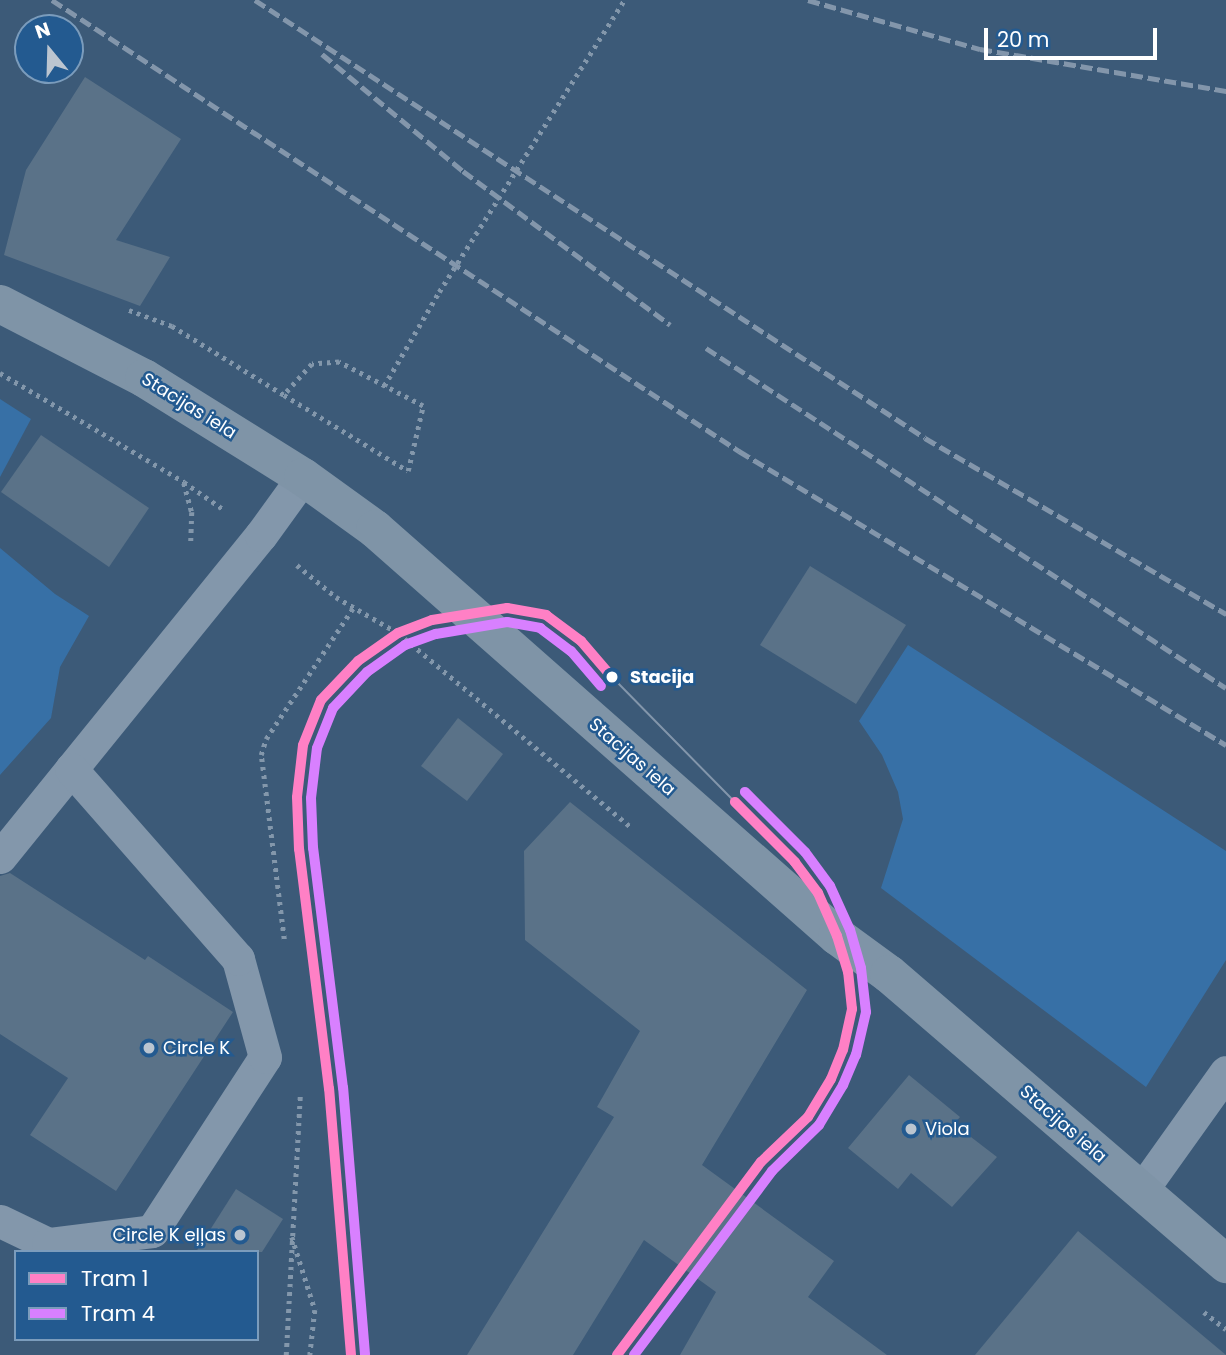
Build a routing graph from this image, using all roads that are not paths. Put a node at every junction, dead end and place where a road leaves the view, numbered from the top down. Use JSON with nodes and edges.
{"nodes":[{"id":1,"x":0,"y":304,"type":"edge"},
{"id":2,"x":303,"y":477,"type":"junction"},
{"id":3,"x":71,"y":769,"type":"junction"},
{"id":4,"x":0,"y":857,"type":"edge"},
{"id":5,"x":1226,"y":1072,"type":"edge"},
{"id":6,"x":1140,"y":1191,"type":"junction"},
{"id":7,"x":0,"y":1221,"type":"edge"},
{"id":8,"x":1226,"y":1264,"type":"edge"}],
"edges":[{"from":1,"to":2,"type":"street","name":"Stacijas iela"},
{"from":2,"to":3,"type":"lane"},
{"from":2,"to":6,"type":"street","name":"Stacijas iela"},
{"from":3,"to":4,"type":"lane"},
{"from":3,"to":7,"type":"lane"},
{"from":5,"to":6,"type":"lane"},
{"from":6,"to":8,"type":"street","name":"Stacijas iela"}]}
